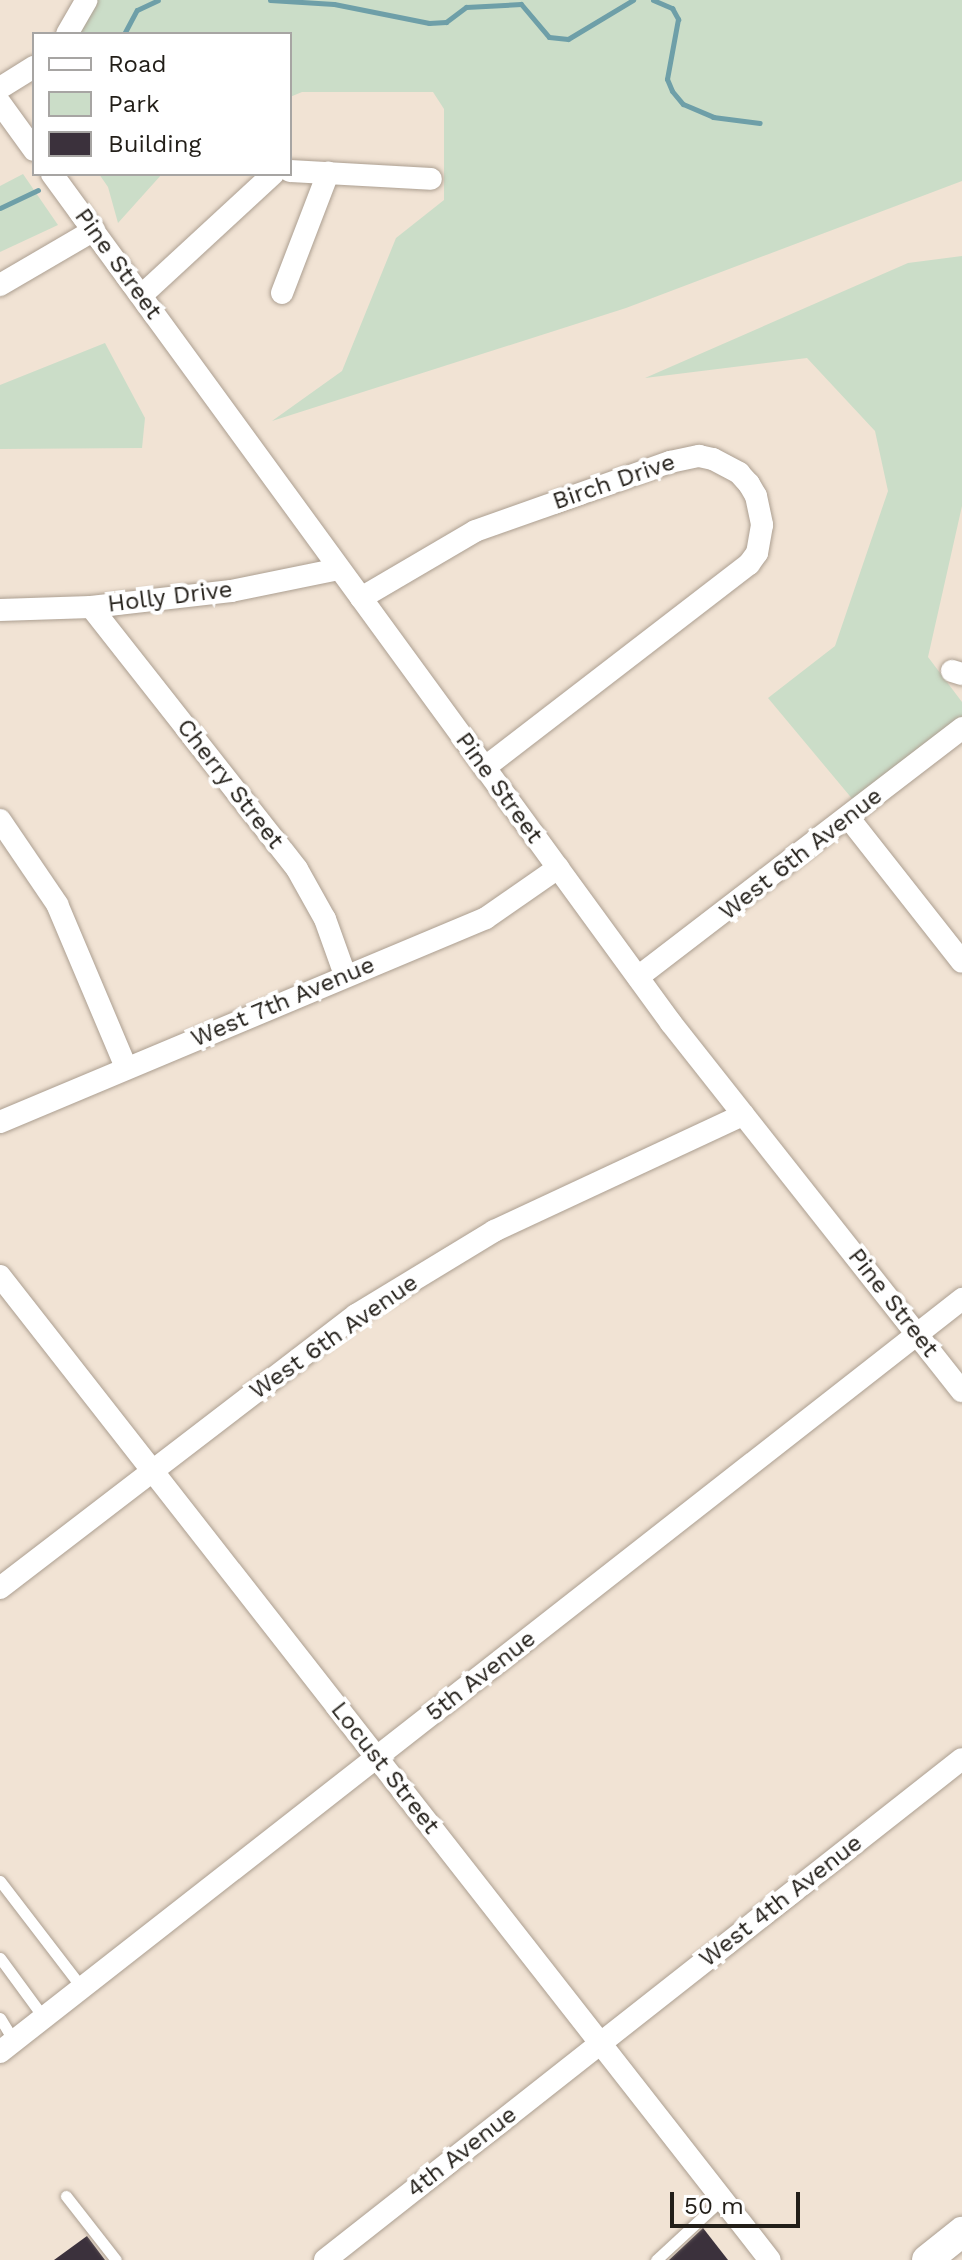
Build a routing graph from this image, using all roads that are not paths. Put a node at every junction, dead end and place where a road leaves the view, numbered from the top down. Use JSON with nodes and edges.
{"nodes":[{"id":1,"x":87,"y":0,"type":"edge"},
{"id":2,"x":68,"y":32,"type":"edge"},
{"id":3,"x":32,"y":68,"type":"edge"},
{"id":4,"x":0,"y":88,"type":"edge"},
{"id":5,"x":0,"y":103,"type":"edge"},
{"id":6,"x":32,"y":147,"type":"edge"},
{"id":7,"x":292,"y":171,"type":"edge"},
{"id":8,"x":328,"y":173,"type":"junction"},
{"id":9,"x":54,"y":176,"type":"edge"},
{"id":10,"x":271,"y":176,"type":"edge"},
{"id":11,"x":431,"y":179,"type":"dead end"},
{"id":12,"x":94,"y":230,"type":"junction"},
{"id":13,"x":0,"y":285,"type":"edge"},
{"id":14,"x":282,"y":293,"type":"dead end"},
{"id":15,"x":142,"y":295,"type":"junction"},
{"id":16,"x":339,"y":569,"type":"junction"},
{"id":17,"x":361,"y":598,"type":"junction"},
{"id":18,"x":91,"y":607,"type":"junction"},
{"id":19,"x":0,"y":610,"type":"edge"},
{"id":20,"x":962,"y":728,"type":"edge"},
{"id":21,"x":484,"y":768,"type":"junction"},
{"id":22,"x":848,"y":817,"type":"junction"},
{"id":23,"x":0,"y":820,"type":"edge"},
{"id":24,"x":558,"y":868,"type":"junction"},
{"id":25,"x":962,"y":962,"type":"edge"},
{"id":26,"x":345,"y":975,"type":"junction"},
{"id":27,"x":638,"y":977,"type":"junction"},
{"id":28,"x":126,"y":1067,"type":"junction"},
{"id":29,"x":743,"y":1115,"type":"junction"},
{"id":30,"x":0,"y":1122,"type":"edge"},
{"id":31,"x":0,"y":1276,"type":"edge"},
{"id":32,"x":962,"y":1299,"type":"edge"},
{"id":33,"x":918,"y":1334,"type":"junction"},
{"id":34,"x":962,"y":1391,"type":"edge"},
{"id":35,"x":151,"y":1469,"type":"junction"},
{"id":36,"x":0,"y":1588,"type":"edge"},
{"id":37,"x":376,"y":1758,"type":"junction"},
{"id":38,"x":962,"y":1759,"type":"edge"},
{"id":39,"x":0,"y":1881,"type":"edge"},
{"id":40,"x":5,"y":1897,"type":"edge"},
{"id":41,"x":0,"y":1958,"type":"edge"},
{"id":42,"x":82,"y":1988,"type":"junction"},
{"id":43,"x":0,"y":2018,"type":"edge"},
{"id":44,"x":44,"y":2018,"type":"junction"},
{"id":45,"x":600,"y":2044,"type":"junction"},
{"id":46,"x":7,"y":2047,"type":"edge"},
{"id":47,"x":66,"y":2196,"type":"dead end"},
{"id":48,"x":722,"y":2199,"type":"junction"},
{"id":49,"x":962,"y":2232,"type":"edge"},
{"id":50,"x":116,"y":2260,"type":"edge"},
{"id":51,"x":325,"y":2260,"type":"edge"},
{"id":52,"x":656,"y":2260,"type":"edge"},
{"id":53,"x":770,"y":2260,"type":"edge"},
{"id":54,"x":927,"y":2260,"type":"edge"}],
"edges":[{"from":1,"to":2,"type":"street"},
{"from":3,"to":4,"type":"street"},
{"from":5,"to":6,"type":"street"},
{"from":7,"to":8,"type":"street"},
{"from":8,"to":11,"type":"street"},
{"from":8,"to":14,"type":"street"},
{"from":9,"to":12,"type":"street","name":"Pine Street"},
{"from":10,"to":15,"type":"street"},
{"from":12,"to":13,"type":"street"},
{"from":12,"to":15,"type":"street","name":"Pine Street"},
{"from":15,"to":16,"type":"street","name":"Pine Street"},
{"from":16,"to":17,"type":"street","name":"Pine Street"},
{"from":16,"to":18,"type":"street","name":"Holly Drive"},
{"from":17,"to":21,"type":"street","name":"Pine Street"},
{"from":17,"to":21,"type":"street","name":"Birch Drive"},
{"from":18,"to":19,"type":"street","name":"Holly Drive"},
{"from":18,"to":26,"type":"street","name":"Cherry Street"},
{"from":20,"to":22,"type":"street","name":"West 6th Avenue"},
{"from":21,"to":24,"type":"street","name":"Pine Street"},
{"from":22,"to":25,"type":"street"},
{"from":22,"to":27,"type":"street","name":"West 6th Avenue"},
{"from":23,"to":28,"type":"street"},
{"from":24,"to":26,"type":"street","name":"West 7th Avenue"},
{"from":24,"to":27,"type":"street","name":"Pine Street"},
{"from":26,"to":28,"type":"street","name":"West 7th Avenue"},
{"from":27,"to":29,"type":"street","name":"Pine Street"},
{"from":28,"to":30,"type":"street","name":"West 7th Avenue"},
{"from":29,"to":33,"type":"street","name":"Pine Street"},
{"from":29,"to":35,"type":"street","name":"West 6th Avenue"},
{"from":31,"to":35,"type":"street","name":"Locust Street"},
{"from":32,"to":33,"type":"street","name":"5th Avenue"},
{"from":33,"to":34,"type":"street","name":"Pine Street"},
{"from":33,"to":37,"type":"street","name":"5th Avenue"},
{"from":35,"to":36,"type":"street","name":"West 6th Avenue"},
{"from":35,"to":37,"type":"street","name":"Locust Street"},
{"from":37,"to":42,"type":"street","name":"5th Avenue"},
{"from":37,"to":45,"type":"street","name":"Locust Street"},
{"from":38,"to":45,"type":"street","name":"West 4th Avenue"},
{"from":39,"to":40,"type":"lane"},
{"from":40,"to":42,"type":"lane"},
{"from":41,"to":44,"type":"lane"},
{"from":42,"to":44,"type":"street","name":"5th Avenue"},
{"from":43,"to":46,"type":"lane"},
{"from":44,"to":46,"type":"street","name":"5th Avenue"},
{"from":45,"to":48,"type":"street","name":"Locust Street"},
{"from":45,"to":51,"type":"street","name":"4th Avenue"},
{"from":47,"to":50,"type":"lane"},
{"from":48,"to":52,"type":"lane"},
{"from":48,"to":53,"type":"street","name":"Locust Street"},
{"from":49,"to":54,"type":"street"}]}
